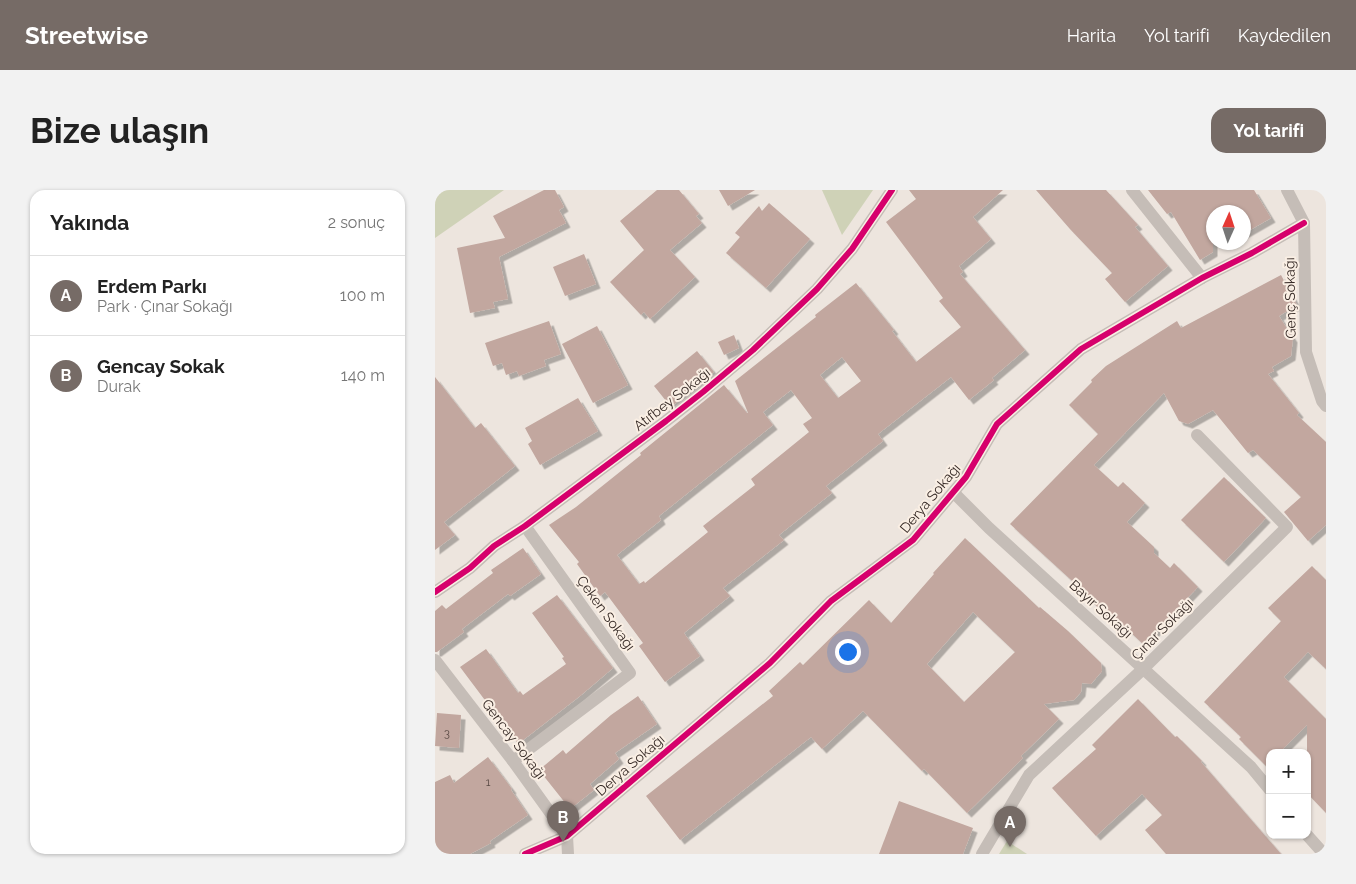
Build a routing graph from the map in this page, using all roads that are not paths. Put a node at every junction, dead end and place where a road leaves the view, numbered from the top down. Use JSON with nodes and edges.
{"nodes":[{"id":1,"x":892,"y":190,"type":"edge"},
{"id":2,"x":1132,"y":190,"type":"edge"},
{"id":3,"x":1287,"y":190,"type":"edge"},
{"id":4,"x":1304,"y":223,"type":"junction"},
{"id":5,"x":1202,"y":278,"type":"junction"},
{"id":6,"x":1325,"y":402,"type":"edge"},
{"id":7,"x":1197,"y":434,"type":"dead end"},
{"id":8,"x":954,"y":493,"type":"junction"},
{"id":9,"x":525,"y":526,"type":"junction"},
{"id":10,"x":435,"y":592,"type":"edge"},
{"id":11,"x":435,"y":660,"type":"edge"},
{"id":12,"x":1143,"y":669,"type":"junction"},
{"id":13,"x":513,"y":761,"type":"junction"},
{"id":14,"x":1266,"y":785,"type":"edge"},
{"id":15,"x":567,"y":836,"type":"junction"},
{"id":16,"x":1311,"y":839,"type":"edge"},
{"id":17,"x":525,"y":854,"type":"edge"},
{"id":18,"x":568,"y":854,"type":"edge"},
{"id":19,"x":982,"y":854,"type":"edge"},
{"id":20,"x":1323,"y":854,"type":"edge"}],
"edges":[{"from":1,"to":9,"type":"street","name":"Atıfbey Sokağı"},
{"from":2,"to":5,"type":"street"},
{"from":3,"to":4,"type":"street","name":"Genç Sokağı"},
{"from":4,"to":5,"type":"street","name":"Derya Sokağı"},
{"from":4,"to":6,"type":"street","name":"Genç Sokağı"},
{"from":5,"to":8,"type":"street","name":"Derya Sokağı"},
{"from":7,"to":12,"type":"street","name":"Çınar Sokağı"},
{"from":8,"to":12,"type":"street","name":"Bayır Sokağı"},
{"from":8,"to":15,"type":"street","name":"Derya Sokağı"},
{"from":9,"to":10,"type":"street","name":"Atıfbey Sokağı"},
{"from":9,"to":13,"type":"street","name":"Çeken Sokağı"},
{"from":11,"to":13,"type":"street","name":"Gencay Sokağı"},
{"from":12,"to":14,"type":"street","name":"Bayır Sokağı"},
{"from":12,"to":19,"type":"street","name":"Çınar Sokağı"},
{"from":13,"to":15,"type":"street","name":"Gencay Sokağı"},
{"from":15,"to":17,"type":"street","name":"Derya Sokağı"},
{"from":15,"to":18,"type":"street"},
{"from":16,"to":20,"type":"street"}]}
